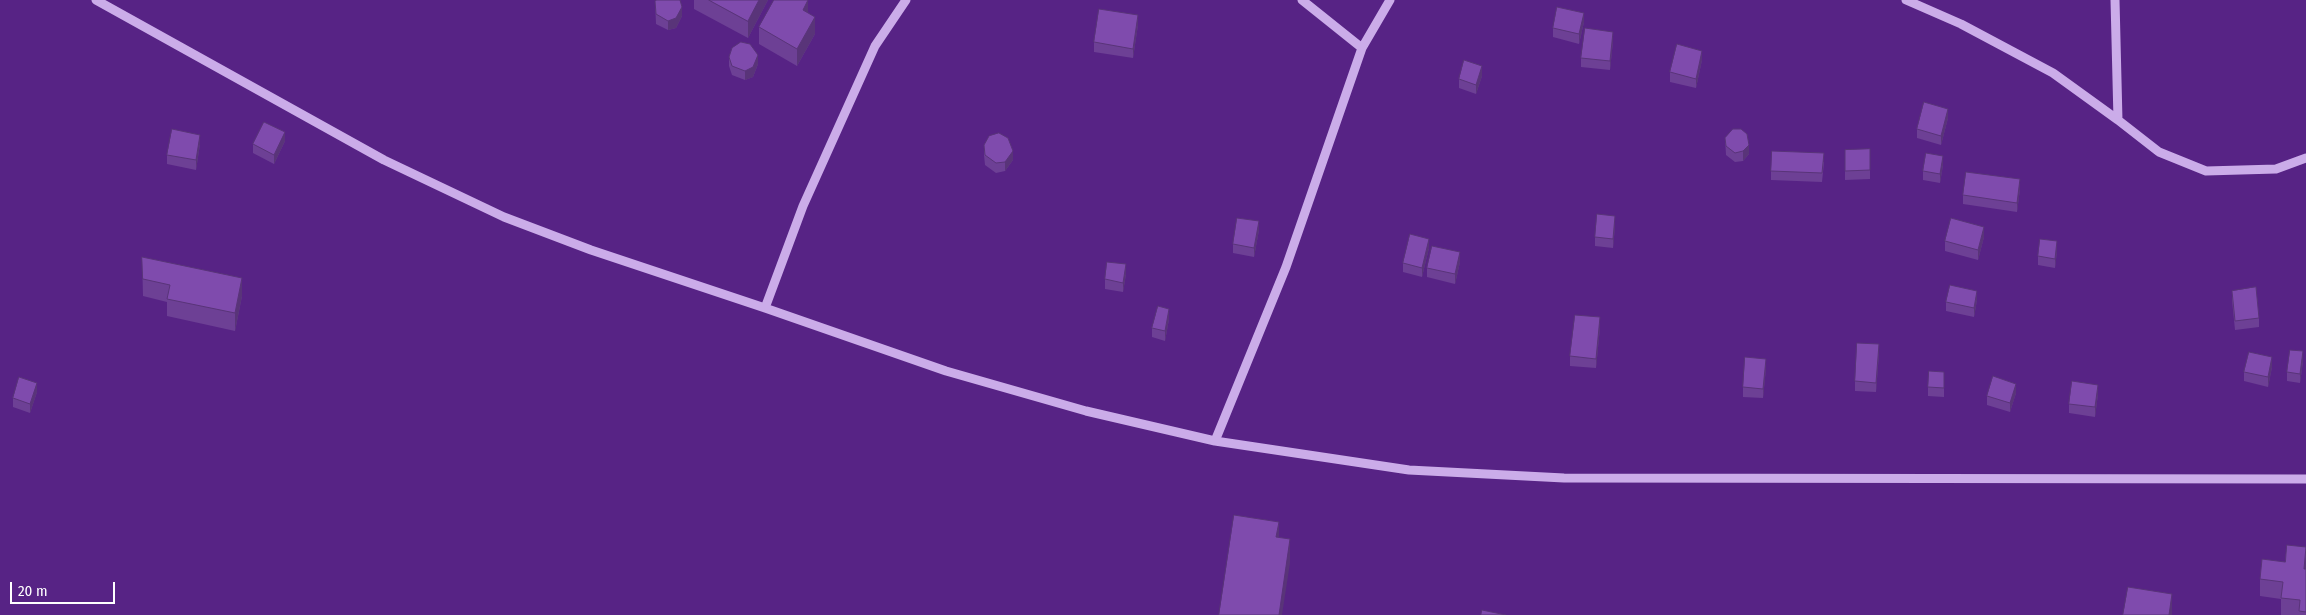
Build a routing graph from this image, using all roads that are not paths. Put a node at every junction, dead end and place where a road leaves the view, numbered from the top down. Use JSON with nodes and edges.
{"nodes":[{"id":1,"x":96,"y":0,"type":"edge"},
{"id":2,"x":906,"y":0,"type":"edge"},
{"id":3,"x":1302,"y":0,"type":"edge"},
{"id":4,"x":1390,"y":0,"type":"edge"},
{"id":5,"x":1906,"y":0,"type":"edge"},
{"id":6,"x":2116,"y":0,"type":"edge"},
{"id":7,"x":1362,"y":48,"type":"junction"},
{"id":8,"x":2118,"y":120,"type":"junction"},
{"id":9,"x":2306,"y":158,"type":"edge"},
{"id":10,"x":765,"y":308,"type":"junction"},
{"id":11,"x":1214,"y":441,"type":"junction"},
{"id":12,"x":2306,"y":479,"type":"edge"}],
"edges":[{"from":1,"to":10,"type":"street"},
{"from":2,"to":10,"type":"street"},
{"from":3,"to":7,"type":"street"},
{"from":4,"to":7,"type":"street"},
{"from":5,"to":8,"type":"street"},
{"from":6,"to":8,"type":"street"},
{"from":7,"to":11,"type":"street"},
{"from":8,"to":9,"type":"street"},
{"from":10,"to":11,"type":"street"},
{"from":11,"to":12,"type":"street"}]}
